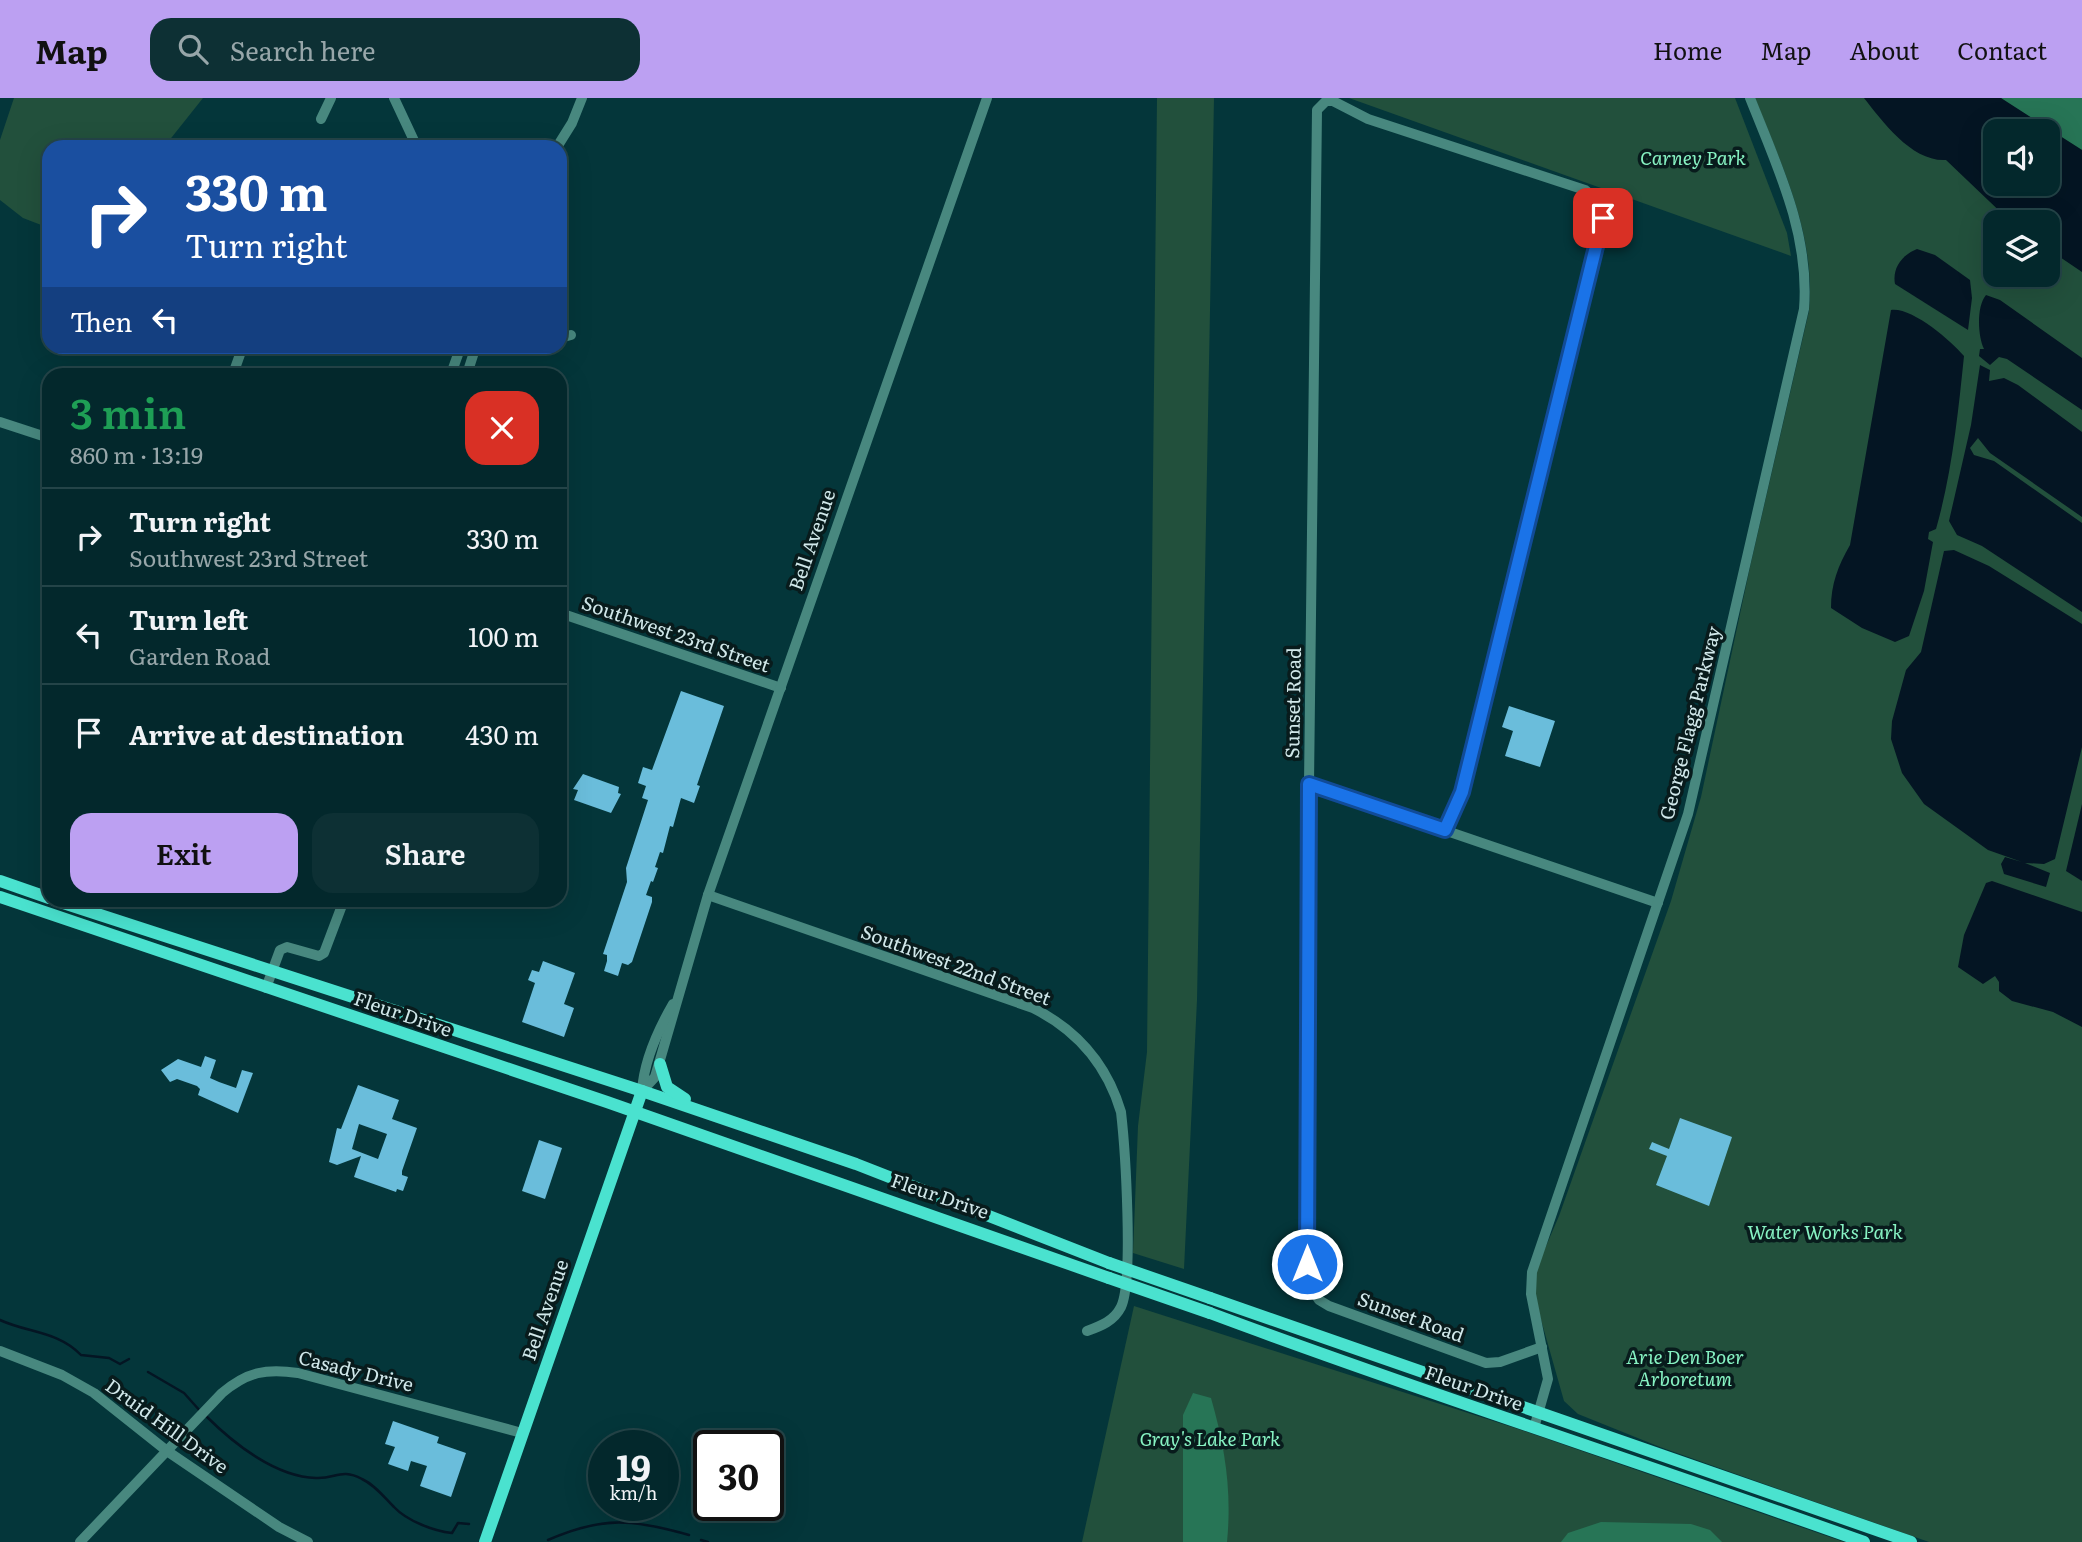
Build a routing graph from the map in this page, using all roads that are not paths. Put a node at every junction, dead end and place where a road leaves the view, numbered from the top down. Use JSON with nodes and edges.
{"nodes":[{"id":1,"x":331,"y":98,"type":"edge"},
{"id":2,"x":394,"y":98,"type":"edge"},
{"id":3,"x":987,"y":98,"type":"edge"},
{"id":4,"x":1750,"y":98,"type":"edge"},
{"id":5,"x":580,"y":99,"type":"edge"},
{"id":6,"x":321,"y":119,"type":"dead end"},
{"id":7,"x":414,"y":140,"type":"edge"},
{"id":8,"x":561,"y":140,"type":"edge"},
{"id":9,"x":0,"y":422,"type":"edge"},
{"id":10,"x":42,"y":436,"type":"edge"},
{"id":11,"x":567,"y":615,"type":"edge"},
{"id":12,"x":781,"y":688,"type":"junction"},
{"id":13,"x":1309,"y":784,"type":"junction"},
{"id":14,"x":1445,"y":830,"type":"junction"},
{"id":15,"x":0,"y":881,"type":"edge"},
{"id":16,"x":708,"y":895,"type":"junction"},
{"id":17,"x":42,"y":896,"type":"edge"},
{"id":18,"x":0,"y":897,"type":"edge"},
{"id":19,"x":1658,"y":903,"type":"junction"},
{"id":20,"x":75,"y":907,"type":"edge"},
{"id":21,"x":341,"y":907,"type":"edge"},
{"id":22,"x":271,"y":972,"type":"junction"},
{"id":23,"x":266,"y":988,"type":"junction"},
{"id":24,"x":677,"y":997,"type":"junction"},
{"id":25,"x":660,"y":1064,"type":"junction"},
{"id":26,"x":642,"y":1091,"type":"junction"},
{"id":27,"x":635,"y":1111,"type":"junction"},
{"id":28,"x":726,"y":1120,"type":"junction"},
{"id":29,"x":1087,"y":1331,"type":"dead end"},
{"id":30,"x":1542,"y":1347,"type":"junction"},
{"id":31,"x":0,"y":1351,"type":"edge"},
{"id":32,"x":1539,"y":1411,"type":"junction"},
{"id":33,"x":1534,"y":1429,"type":"junction"},
{"id":34,"x":522,"y":1433,"type":"junction"},
{"id":35,"x":167,"y":1451,"type":"junction"},
{"id":36,"x":80,"y":1542,"type":"edge"},
{"id":37,"x":308,"y":1542,"type":"edge"},
{"id":38,"x":485,"y":1542,"type":"edge"},
{"id":39,"x":1864,"y":1542,"type":"edge"},
{"id":40,"x":1911,"y":1542,"type":"edge"}],
"edges":[{"from":1,"to":6,"type":"street"},
{"from":2,"to":7,"type":"street"},
{"from":3,"to":12,"type":"street","name":"Bell Avenue"},
{"from":4,"to":19,"type":"street","name":"George Flagg Parkway"},
{"from":5,"to":8,"type":"street"},
{"from":9,"to":10,"type":"street"},
{"from":11,"to":12,"type":"street","name":"Southwest 23rd Street"},
{"from":12,"to":16,"type":"street","name":"Bell Avenue"},
{"from":13,"to":14,"type":"street"},
{"from":13,"to":14,"type":"street","name":"Sunset Road"},
{"from":13,"to":30,"type":"street","name":"Sunset Road"},
{"from":14,"to":19,"type":"street"},
{"from":15,"to":17,"type":"main road","name":"Fleur Drive"},
{"from":16,"to":24,"type":"street","name":"Bell Avenue"},
{"from":16,"to":29,"type":"street","name":"Southwest 22nd Street"},
{"from":18,"to":23,"type":"main road","name":"Fleur Drive"},
{"from":19,"to":30,"type":"street","name":"George Flagg Parkway"},
{"from":20,"to":22,"type":"main road","name":"Fleur Drive"},
{"from":21,"to":22,"type":"street"},
{"from":22,"to":23,"type":"street"},
{"from":22,"to":26,"type":"main road","name":"Fleur Drive"},
{"from":23,"to":27,"type":"main road","name":"Fleur Drive"},
{"from":24,"to":25,"type":"street","name":"Bell Avenue"},
{"from":24,"to":26,"type":"street","name":"Bell Avenue"},
{"from":25,"to":26,"type":"street","name":"Bell Avenue"},
{"from":25,"to":28,"type":"main road"},
{"from":26,"to":27,"type":"main road","name":"Bell Avenue"},
{"from":26,"to":28,"type":"main road","name":"Fleur Drive"},
{"from":27,"to":33,"type":"main road","name":"Fleur Drive","bridge":true},
{"from":27,"to":34,"type":"main road","name":"Bell Avenue"},
{"from":28,"to":32,"type":"main road","name":"Fleur Drive","bridge":true},
{"from":30,"to":32,"type":"street","name":"George Flagg Parkway"},
{"from":31,"to":35,"type":"street","name":"Druid Hill Drive"},
{"from":32,"to":33,"type":"street","name":"George Flagg Parkway"},
{"from":32,"to":40,"type":"main road","name":"Fleur Drive"},
{"from":33,"to":39,"type":"main road","name":"Fleur Drive"},
{"from":34,"to":35,"type":"street","name":"Casady Drive"},
{"from":34,"to":38,"type":"main road","name":"Bell Avenue"},
{"from":35,"to":36,"type":"street","name":"Casady Drive"},
{"from":35,"to":37,"type":"street","name":"Druid Hill Drive"}]}
